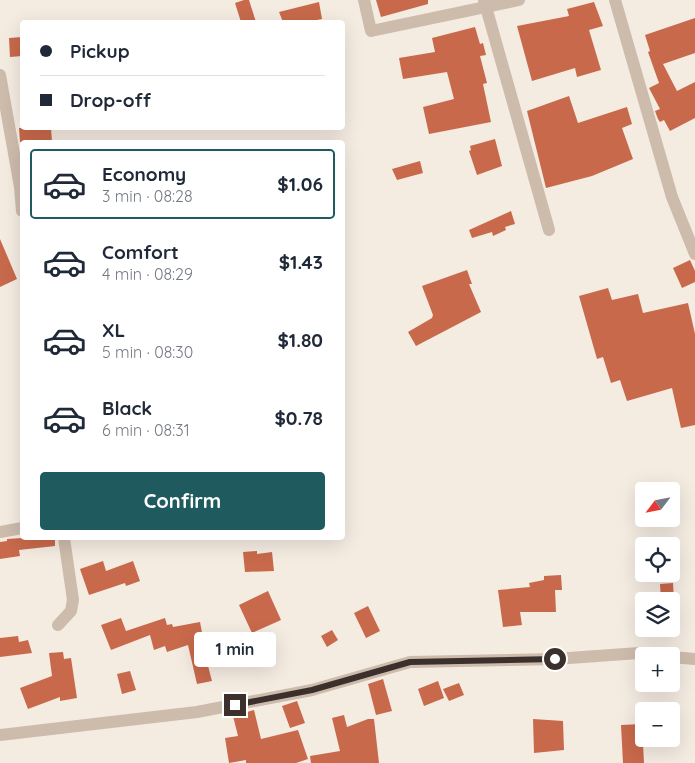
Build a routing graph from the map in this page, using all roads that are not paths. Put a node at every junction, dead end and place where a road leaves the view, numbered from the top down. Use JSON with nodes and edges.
{"nodes":[{"id":1,"x":364,"y":0,"type":"edge"},
{"id":2,"x":519,"y":0,"type":"edge"},
{"id":3,"x":615,"y":0,"type":"edge"},
{"id":4,"x":485,"y":4,"type":"edge"},
{"id":5,"x":0,"y":75,"type":"edge"},
{"id":6,"x":20,"y":187,"type":"edge"},
{"id":7,"x":549,"y":230,"type":"dead end"},
{"id":8,"x":695,"y":254,"type":"edge"},
{"id":9,"x":20,"y":528,"type":"edge"},
{"id":10,"x":0,"y":532,"type":"edge"},
{"id":11,"x":64,"y":540,"type":"edge"},
{"id":12,"x":58,"y":625,"type":"dead end"},
{"id":13,"x":635,"y":653,"type":"edge"},
{"id":14,"x":680,"y":658,"type":"edge"},
{"id":15,"x":695,"y":660,"type":"edge"},
{"id":16,"x":0,"y":735,"type":"edge"}],
"edges":[{"from":1,"to":4,"type":"street"},
{"from":2,"to":4,"type":"street"},
{"from":3,"to":8,"type":"street"},
{"from":4,"to":7,"type":"street"},
{"from":5,"to":6,"type":"street"},
{"from":9,"to":10,"type":"street"},
{"from":11,"to":12,"type":"street"},
{"from":13,"to":16,"type":"street"},
{"from":14,"to":15,"type":"street"}]}
